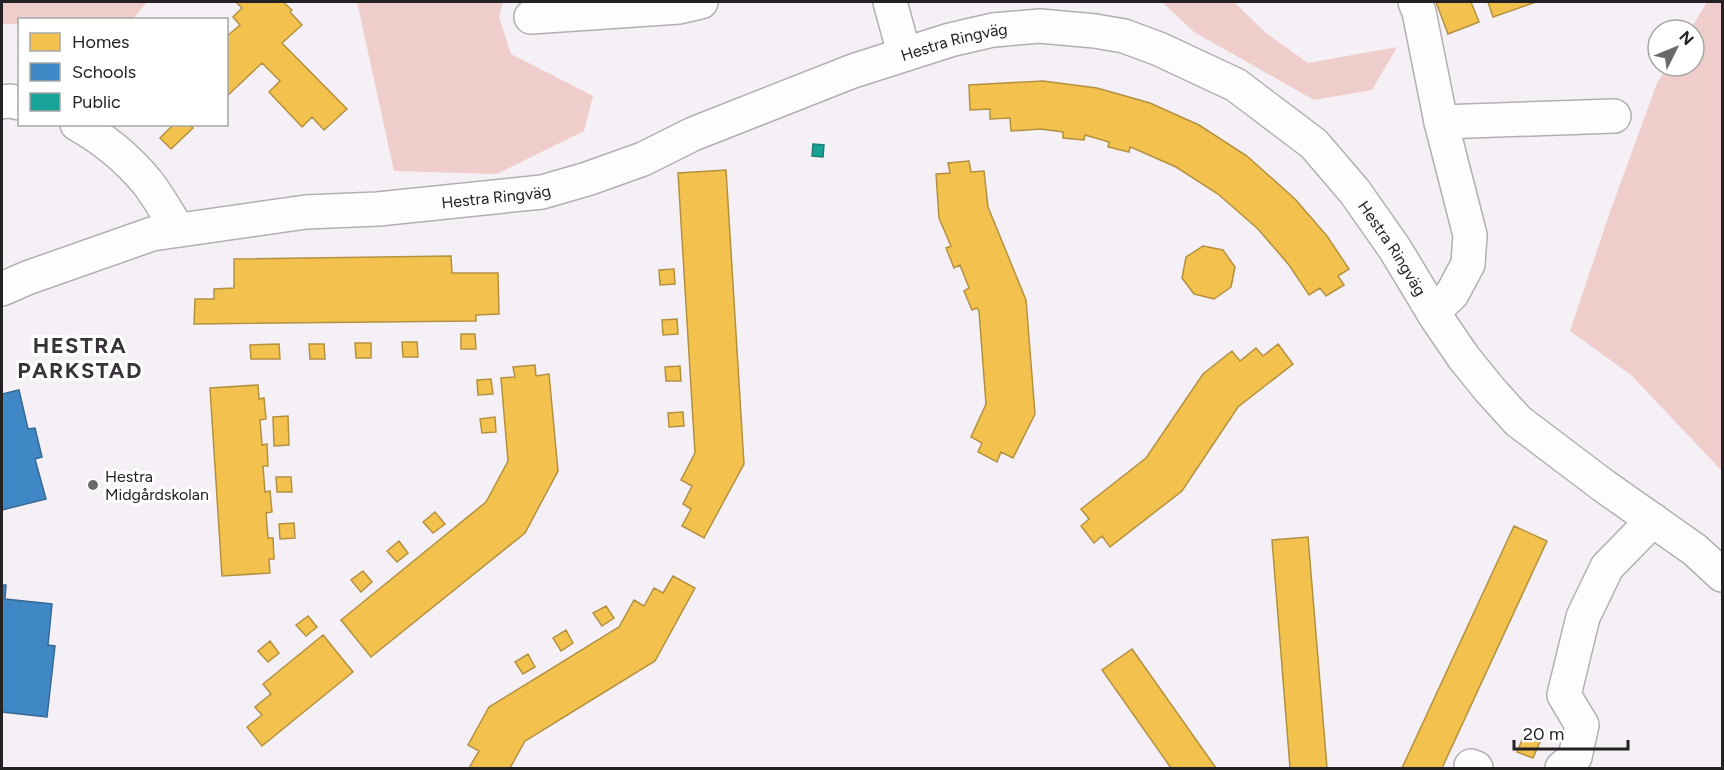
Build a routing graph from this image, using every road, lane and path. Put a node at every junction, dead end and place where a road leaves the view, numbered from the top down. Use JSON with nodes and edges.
{"nodes":[{"id":1,"x":701,"y":2,"type":"edge"},
{"id":2,"x":890,"y":2,"type":"edge"},
{"id":3,"x":1415,"y":2,"type":"edge"},
{"id":4,"x":531,"y":17,"type":"dead end"},
{"id":5,"x":904,"y":53,"type":"junction"},
{"id":6,"x":2,"y":102,"type":"edge"},
{"id":7,"x":18,"y":103,"type":"edge"},
{"id":8,"x":1614,"y":117,"type":"dead end"},
{"id":9,"x":1441,"y":122,"type":"junction"},
{"id":10,"x":80,"y":126,"type":"edge"},
{"id":11,"x":178,"y":230,"type":"junction"},
{"id":12,"x":2,"y":290,"type":"edge"},
{"id":13,"x":1433,"y":312,"type":"junction"},
{"id":14,"x":1653,"y":520,"type":"junction"},
{"id":15,"x":1722,"y":575,"type":"edge"},
{"id":16,"x":1562,"y":768,"type":"edge"}],
"edges":[{"from":1,"to":4,"type":"street"},
{"from":2,"to":5,"type":"street"},
{"from":3,"to":9,"type":"street"},
{"from":5,"to":11,"type":"street","name":"Hestra Ringväg"},
{"from":5,"to":13,"type":"street","name":"Hestra Ringväg"},
{"from":6,"to":7,"type":"street"},
{"from":8,"to":9,"type":"street"},
{"from":9,"to":13,"type":"street"},
{"from":10,"to":11,"type":"street"},
{"from":11,"to":12,"type":"street","name":"Hestra Ringväg"},
{"from":13,"to":14,"type":"street","name":"Hestra Ringväg"},
{"from":14,"to":15,"type":"street","name":"Hestra Ringväg"},
{"from":14,"to":16,"type":"street"}]}
